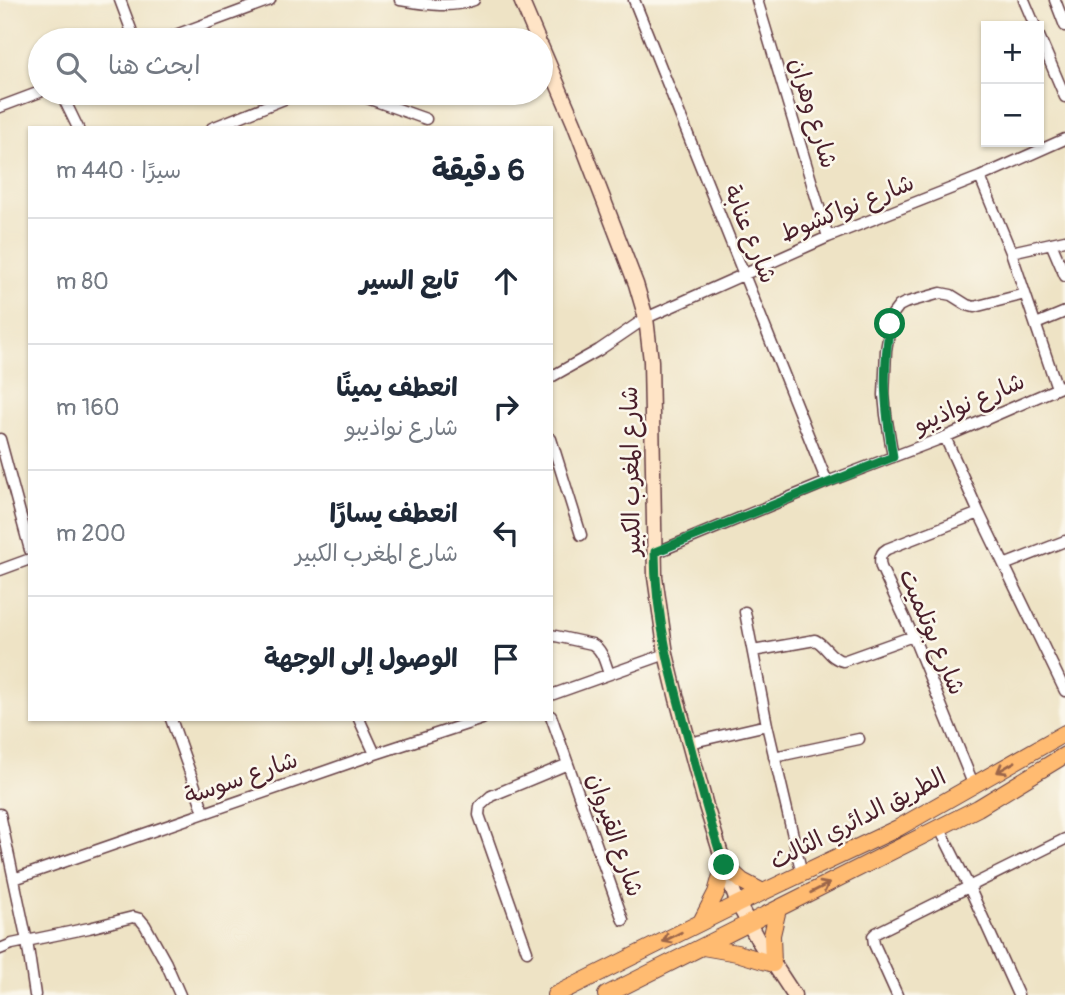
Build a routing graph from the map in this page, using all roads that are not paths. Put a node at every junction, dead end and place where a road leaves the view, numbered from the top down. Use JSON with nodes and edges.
{"nodes":[{"id":1,"x":120,"y":0,"type":"edge"},
{"id":2,"x":270,"y":0,"type":"edge"},
{"id":3,"x":400,"y":0,"type":"edge"},
{"id":4,"x":474,"y":0,"type":"edge"},
{"id":5,"x":522,"y":0,"type":"edge"},
{"id":6,"x":634,"y":0,"type":"edge"},
{"id":7,"x":757,"y":0,"type":"edge"},
{"id":8,"x":1024,"y":0,"type":"edge"},
{"id":9,"x":1055,"y":0,"type":"edge"},
{"id":10,"x":1033,"y":21,"type":"edge"},
{"id":11,"x":1065,"y":26,"type":"edge"},
{"id":12,"x":130,"y":28,"type":"edge"},
{"id":13,"x":194,"y":28,"type":"edge"},
{"id":14,"x":533,"y":28,"type":"edge"},
{"id":15,"x":1044,"y":48,"type":"edge"},
{"id":16,"x":553,"y":74,"type":"edge"},
{"id":17,"x":28,"y":96,"type":"edge"},
{"id":18,"x":1065,"y":97,"type":"edge"},
{"id":19,"x":67,"y":105,"type":"edge"},
{"id":20,"x":269,"y":105,"type":"edge"},
{"id":21,"x":387,"y":105,"type":"edge"},
{"id":22,"x":0,"y":107,"type":"edge"},
{"id":23,"x":426,"y":119,"type":"dead end"},
{"id":24,"x":77,"y":126,"type":"edge"},
{"id":25,"x":217,"y":126,"type":"edge"},
{"id":26,"x":1065,"y":139,"type":"edge"},
{"id":27,"x":980,"y":177,"type":"junction"},
{"id":28,"x":828,"y":237,"type":"junction"},
{"id":29,"x":1065,"y":240,"type":"edge"},
{"id":30,"x":1051,"y":243,"type":"junction"},
{"id":31,"x":1011,"y":252,"type":"junction"},
{"id":32,"x":743,"y":275,"type":"junction"},
{"id":33,"x":1065,"y":276,"type":"edge"},
{"id":34,"x":1025,"y":294,"type":"junction"},
{"id":35,"x":1065,"y":312,"type":"edge"},
{"id":36,"x":646,"y":318,"type":"junction"},
{"id":37,"x":1036,"y":324,"type":"junction"},
{"id":38,"x":553,"y":376,"type":"edge"},
{"id":39,"x":1061,"y":387,"type":"edge"},
{"id":40,"x":945,"y":437,"type":"junction"},
{"id":41,"x":0,"y":439,"type":"edge"},
{"id":42,"x":553,"y":445,"type":"edge"},
{"id":43,"x":893,"y":457,"type":"junction"},
{"id":44,"x":827,"y":482,"type":"junction"},
{"id":45,"x":979,"y":513,"type":"junction"},
{"id":46,"x":581,"y":535,"type":"dead end"},
{"id":47,"x":1065,"y":541,"type":"edge"},
{"id":48,"x":28,"y":543,"type":"edge"},
{"id":49,"x":655,"y":552,"type":"junction"},
{"id":50,"x":28,"y":560,"type":"edge"},
{"id":51,"x":1004,"y":565,"type":"junction"},
{"id":52,"x":0,"y":570,"type":"edge"},
{"id":53,"x":745,"y":612,"type":"dead end"},
{"id":54,"x":553,"y":635,"type":"edge"},
{"id":55,"x":913,"y":636,"type":"junction"},
{"id":56,"x":753,"y":651,"type":"junction"},
{"id":57,"x":666,"y":654,"type":"junction"},
{"id":58,"x":610,"y":674,"type":"junction"},
{"id":59,"x":1065,"y":691,"type":"edge"},
{"id":60,"x":553,"y":694,"type":"edge"},
{"id":61,"x":172,"y":721,"type":"edge"},
{"id":62,"x":360,"y":721,"type":"edge"},
{"id":63,"x":476,"y":721,"type":"edge"},
{"id":64,"x":553,"y":721,"type":"edge"},
{"id":65,"x":767,"y":725,"type":"junction"},
{"id":66,"x":1065,"y":733,"type":"edge"},
{"id":67,"x":859,"y":739,"type":"dead end"},
{"id":68,"x":689,"y":743,"type":"junction"},
{"id":69,"x":375,"y":754,"type":"junction"},
{"id":70,"x":1065,"y":755,"type":"edge"},
{"id":71,"x":774,"y":757,"type":"junction"},
{"id":72,"x":568,"y":764,"type":"junction"},
{"id":73,"x":974,"y":786,"type":"junction"},
{"id":74,"x":204,"y":812,"type":"junction"},
{"id":75,"x":0,"y":814,"type":"edge"},
{"id":76,"x":939,"y":827,"type":"junction"},
{"id":77,"x":2,"y":831,"type":"edge"},
{"id":78,"x":1065,"y":839,"type":"edge"},
{"id":79,"x":724,"y":865,"type":"junction"},
{"id":80,"x":802,"y":874,"type":"junction"},
{"id":81,"x":14,"y":879,"type":"junction"},
{"id":82,"x":970,"y":887,"type":"junction"},
{"id":83,"x":763,"y":892,"type":"junction"},
{"id":84,"x":738,"y":904,"type":"junction"},
{"id":85,"x":778,"y":909,"type":"junction"},
{"id":86,"x":623,"y":920,"type":"dead end"},
{"id":87,"x":701,"y":922,"type":"junction"},
{"id":88,"x":749,"y":924,"type":"junction"},
{"id":89,"x":27,"y":941,"type":"junction"},
{"id":90,"x":703,"y":947,"type":"junction"},
{"id":91,"x":0,"y":950,"type":"edge"},
{"id":92,"x":527,"y":951,"type":"dead end"},
{"id":93,"x":773,"y":964,"type":"junction"},
{"id":94,"x":35,"y":995,"type":"edge"},
{"id":95,"x":180,"y":995,"type":"edge"},
{"id":96,"x":555,"y":995,"type":"edge"},
{"id":97,"x":606,"y":995,"type":"edge"},
{"id":98,"x":794,"y":995,"type":"edge"},
{"id":99,"x":897,"y":995,"type":"edge"},
{"id":100,"x":1018,"y":995,"type":"edge"}],
"edges":[{"from":1,"to":12,"type":"street"},
{"from":2,"to":13,"type":"street"},
{"from":3,"to":4,"type":"street"},
{"from":5,"to":14,"type":"street"},
{"from":6,"to":32,"type":"street","name":"شارع عنابة"},
{"from":7,"to":28,"type":"street","name":"شارع وهران"},
{"from":8,"to":10,"type":"street"},
{"from":9,"to":11,"type":"street"},
{"from":15,"to":18,"type":"street"},
{"from":16,"to":36,"type":"street","name":"شارع المغرب الكبير"},
{"from":17,"to":22,"type":"street"},
{"from":19,"to":24,"type":"street"},
{"from":20,"to":25,"type":"street"},
{"from":21,"to":23,"type":"street"},
{"from":26,"to":27,"type":"street","name":"شارع نواكشوط"},
{"from":27,"to":28,"type":"street","name":"شارع نواكشوط"},
{"from":27,"to":31,"type":"street"},
{"from":28,"to":32,"type":"street","name":"شارع نواكشوط"},
{"from":29,"to":30,"type":"street"},
{"from":30,"to":31,"type":"street"},
{"from":30,"to":33,"type":"street"},
{"from":31,"to":34,"type":"street"},
{"from":32,"to":36,"type":"street","name":"شارع نواكشوط"},
{"from":32,"to":44,"type":"street","name":"شارع عنابة"},
{"from":34,"to":37,"type":"street"},
{"from":34,"to":43,"type":"street"},
{"from":35,"to":37,"type":"street"},
{"from":36,"to":38,"type":"street","name":"شارع نواكشوط"},
{"from":36,"to":49,"type":"street","name":"شارع المغرب الكبير"},
{"from":37,"to":39,"type":"street"},
{"from":39,"to":40,"type":"street","name":"شارع نواذيبو"},
{"from":40,"to":43,"type":"street","name":"شارع نواذيبو"},
{"from":40,"to":45,"type":"street"},
{"from":41,"to":48,"type":"street"},
{"from":42,"to":46,"type":"street"},
{"from":43,"to":44,"type":"street","name":"شارع نواذيبو"},
{"from":44,"to":49,"type":"street","name":"شارع نواذيبو"},
{"from":45,"to":51,"type":"street"},
{"from":45,"to":55,"type":"street","name":"شارع بوتلميت"},
{"from":47,"to":51,"type":"street"},
{"from":49,"to":57,"type":"street","name":"شارع المغرب الكبير"},
{"from":50,"to":52,"type":"street"},
{"from":51,"to":59,"type":"street"},
{"from":53,"to":56,"type":"street"},
{"from":54,"to":58,"type":"street"},
{"from":55,"to":56,"type":"street"},
{"from":55,"to":73,"type":"street","name":"شارع بوتلميت"},
{"from":56,"to":65,"type":"street"},
{"from":57,"to":58,"type":"street"},
{"from":57,"to":68,"type":"street","name":"شارع المغرب الكبير"},
{"from":58,"to":60,"type":"street"},
{"from":61,"to":74,"type":"street"},
{"from":62,"to":69,"type":"street"},
{"from":63,"to":69,"type":"street","name":"شارع سوسة"},
{"from":64,"to":72,"type":"street","name":"شارع القيروان"},
{"from":65,"to":68,"type":"street"},
{"from":65,"to":71,"type":"street"},
{"from":66,"to":73,"type":"main road","name":"الطريق الدائري الثالث","one_way":true},
{"from":67,"to":71,"type":"street"},
{"from":68,"to":79,"type":"street","name":"شارع المغرب الكبير"},
{"from":69,"to":74,"type":"street","name":"شارع سوسة"},
{"from":70,"to":76,"type":"main road","name":"الطريق الدائري الثالث"},
{"from":71,"to":80,"type":"street"},
{"from":72,"to":86,"type":"street","name":"شارع القيروان"},
{"from":72,"to":92,"type":"street","name":"شارع القيروان"},
{"from":73,"to":80,"type":"main road","name":"الطريق الدائري الثالث"},
{"from":74,"to":81,"type":"street","name":"شارع سوسة"},
{"from":75,"to":77,"type":"street"},
{"from":76,"to":82,"type":"street"},
{"from":85,"to":76,"type":"main road","name":"الطريق الدائري الثالث","one_way":true},
{"from":77,"to":81,"type":"street"},
{"from":78,"to":82,"type":"street"},
{"from":79,"to":83,"type":"main road"},
{"from":79,"to":84,"type":"street","name":"شارع المغرب الكبير"},
{"from":79,"to":87,"type":"main road"},
{"from":80,"to":83,"type":"main road","name":"الطريق الدائري الثالث"},
{"from":81,"to":89,"type":"street"},
{"from":82,"to":99,"type":"street"},
{"from":82,"to":100,"type":"street"},
{"from":83,"to":84,"type":"main road","name":"الطريق الدائري الثالث"},
{"from":84,"to":87,"type":"main road","name":"الطريق الدائري الثالث"},
{"from":84,"to":88,"type":"street","name":"شارع المغرب الكبير"},
{"from":85,"to":88,"type":"main road","name":"الطريق الدائري الثالث"},
{"from":85,"to":93,"type":"main road"},
{"from":87,"to":96,"type":"main road","name":"الطريق الدائري الثالث","one_way":true},
{"from":88,"to":90,"type":"main road","name":"الطريق الدائري الثالث"},
{"from":88,"to":93,"type":"street","name":"شارع المغرب الكبير"},
{"from":89,"to":91,"type":"street"},
{"from":89,"to":94,"type":"street"},
{"from":89,"to":95,"type":"street"},
{"from":90,"to":93,"type":"main road"},
{"from":90,"to":97,"type":"main road","name":"الطريق الدائري الثالث"},
{"from":93,"to":98,"type":"street","name":"شارع المغرب الكبير"}]}
